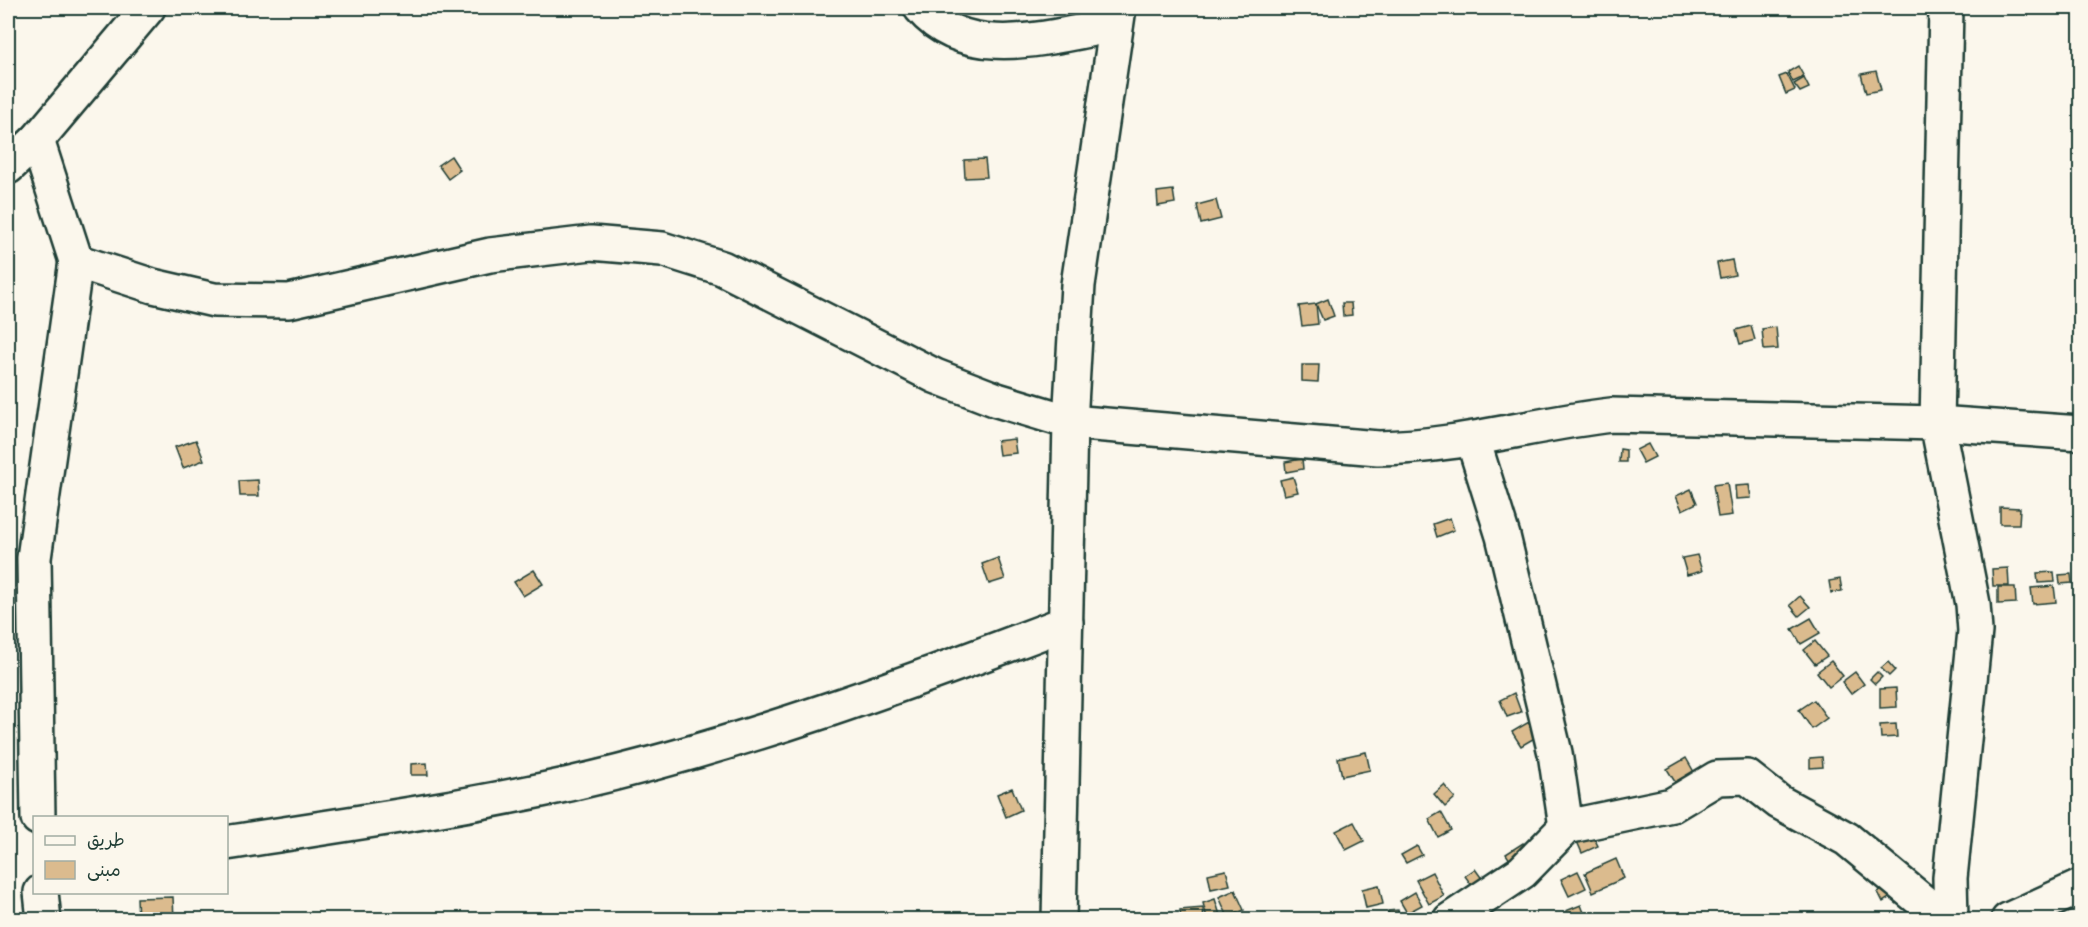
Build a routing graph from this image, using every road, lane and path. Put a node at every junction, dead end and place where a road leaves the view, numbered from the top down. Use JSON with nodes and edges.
{"nodes":[{"id":1,"x":148,"y":8,"type":"edge"},
{"id":2,"x":921,"y":8,"type":"edge"},
{"id":3,"x":1946,"y":8,"type":"edge"},
{"id":4,"x":1118,"y":16,"type":"edge"},
{"id":5,"x":37,"y":140,"type":"junction"},
{"id":6,"x":8,"y":167,"type":"edge"},
{"id":7,"x":76,"y":261,"type":"junction"},
{"id":8,"x":1070,"y":422,"type":"junction"},
{"id":9,"x":1937,"y":423,"type":"junction"},
{"id":10,"x":2080,"y":433,"type":"edge"},
{"id":11,"x":1473,"y":440,"type":"junction"},
{"id":12,"x":1066,"y":623,"type":"junction"},
{"id":13,"x":38,"y":816,"type":"edge"},
{"id":14,"x":1566,"y":827,"type":"junction"},
{"id":15,"x":228,"y":843,"type":"edge"},
{"id":16,"x":2080,"y":887,"type":"edge"},
{"id":17,"x":41,"y":894,"type":"edge"},
{"id":18,"x":2030,"y":916,"type":"edge"},
{"id":19,"x":44,"y":920,"type":"edge"},
{"id":20,"x":1059,"y":920,"type":"edge"},
{"id":21,"x":1450,"y":920,"type":"edge"},
{"id":22,"x":1945,"y":920,"type":"edge"},
{"id":23,"x":1951,"y":920,"type":"edge"}],
"edges":[{"from":1,"to":5,"type":"street"},
{"from":2,"to":4,"type":"street"},
{"from":3,"to":9,"type":"street"},
{"from":4,"to":8,"type":"street"},
{"from":5,"to":6,"type":"street"},
{"from":5,"to":7,"type":"street"},
{"from":7,"to":8,"type":"street"},
{"from":7,"to":13,"type":"street"},
{"from":8,"to":11,"type":"street"},
{"from":8,"to":12,"type":"street"},
{"from":9,"to":10,"type":"street"},
{"from":9,"to":11,"type":"street"},
{"from":9,"to":23,"type":"street"},
{"from":11,"to":14,"type":"street"},
{"from":12,"to":15,"type":"street"},
{"from":12,"to":20,"type":"street"},
{"from":14,"to":21,"type":"street"},
{"from":14,"to":22,"type":"street"},
{"from":16,"to":18,"type":"street"},
{"from":17,"to":19,"type":"street"}]}
